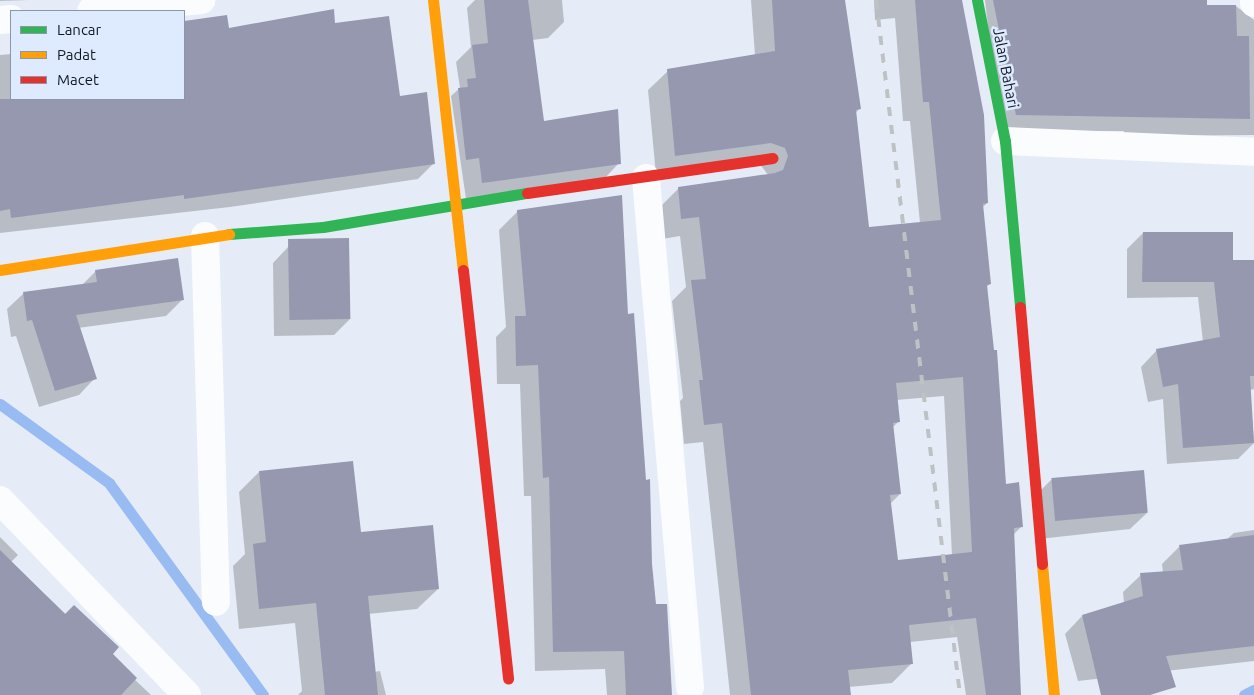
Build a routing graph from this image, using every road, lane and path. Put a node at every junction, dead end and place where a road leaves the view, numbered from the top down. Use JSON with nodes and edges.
{"nodes":[{"id":1,"x":201,"y":0,"type":"edge"},
{"id":2,"x":433,"y":0,"type":"edge"},
{"id":3,"x":977,"y":0,"type":"edge"},
{"id":4,"x":101,"y":10,"type":"edge"},
{"id":5,"x":1005,"y":141,"type":"junction"},
{"id":6,"x":1254,"y":152,"type":"edge"},
{"id":7,"x":773,"y":158,"type":"dead end"},
{"id":8,"x":646,"y":178,"type":"junction"},
{"id":9,"x":456,"y":203,"type":"junction"},
{"id":10,"x":205,"y":236,"type":"junction"},
{"id":11,"x":0,"y":270,"type":"edge"},
{"id":12,"x":0,"y":500,"type":"edge"},
{"id":13,"x":216,"y":602,"type":"dead end"},
{"id":14,"x":508,"y":679,"type":"dead end"},
{"id":15,"x":690,"y":687,"type":"dead end"},
{"id":16,"x":187,"y":695,"type":"edge"},
{"id":17,"x":1054,"y":695,"type":"edge"}],
"edges":[{"from":1,"to":4,"type":"street"},
{"from":2,"to":9,"type":"street"},
{"from":3,"to":5,"type":"street","name":"Jalan Bahari"},
{"from":5,"to":6,"type":"street"},
{"from":5,"to":17,"type":"street","name":"Jalan Bahari"},
{"from":7,"to":8,"type":"street"},
{"from":8,"to":9,"type":"street"},
{"from":8,"to":15,"type":"street"},
{"from":9,"to":10,"type":"street"},
{"from":9,"to":14,"type":"street"},
{"from":10,"to":11,"type":"street"},
{"from":10,"to":13,"type":"street"},
{"from":12,"to":16,"type":"street"}]}
